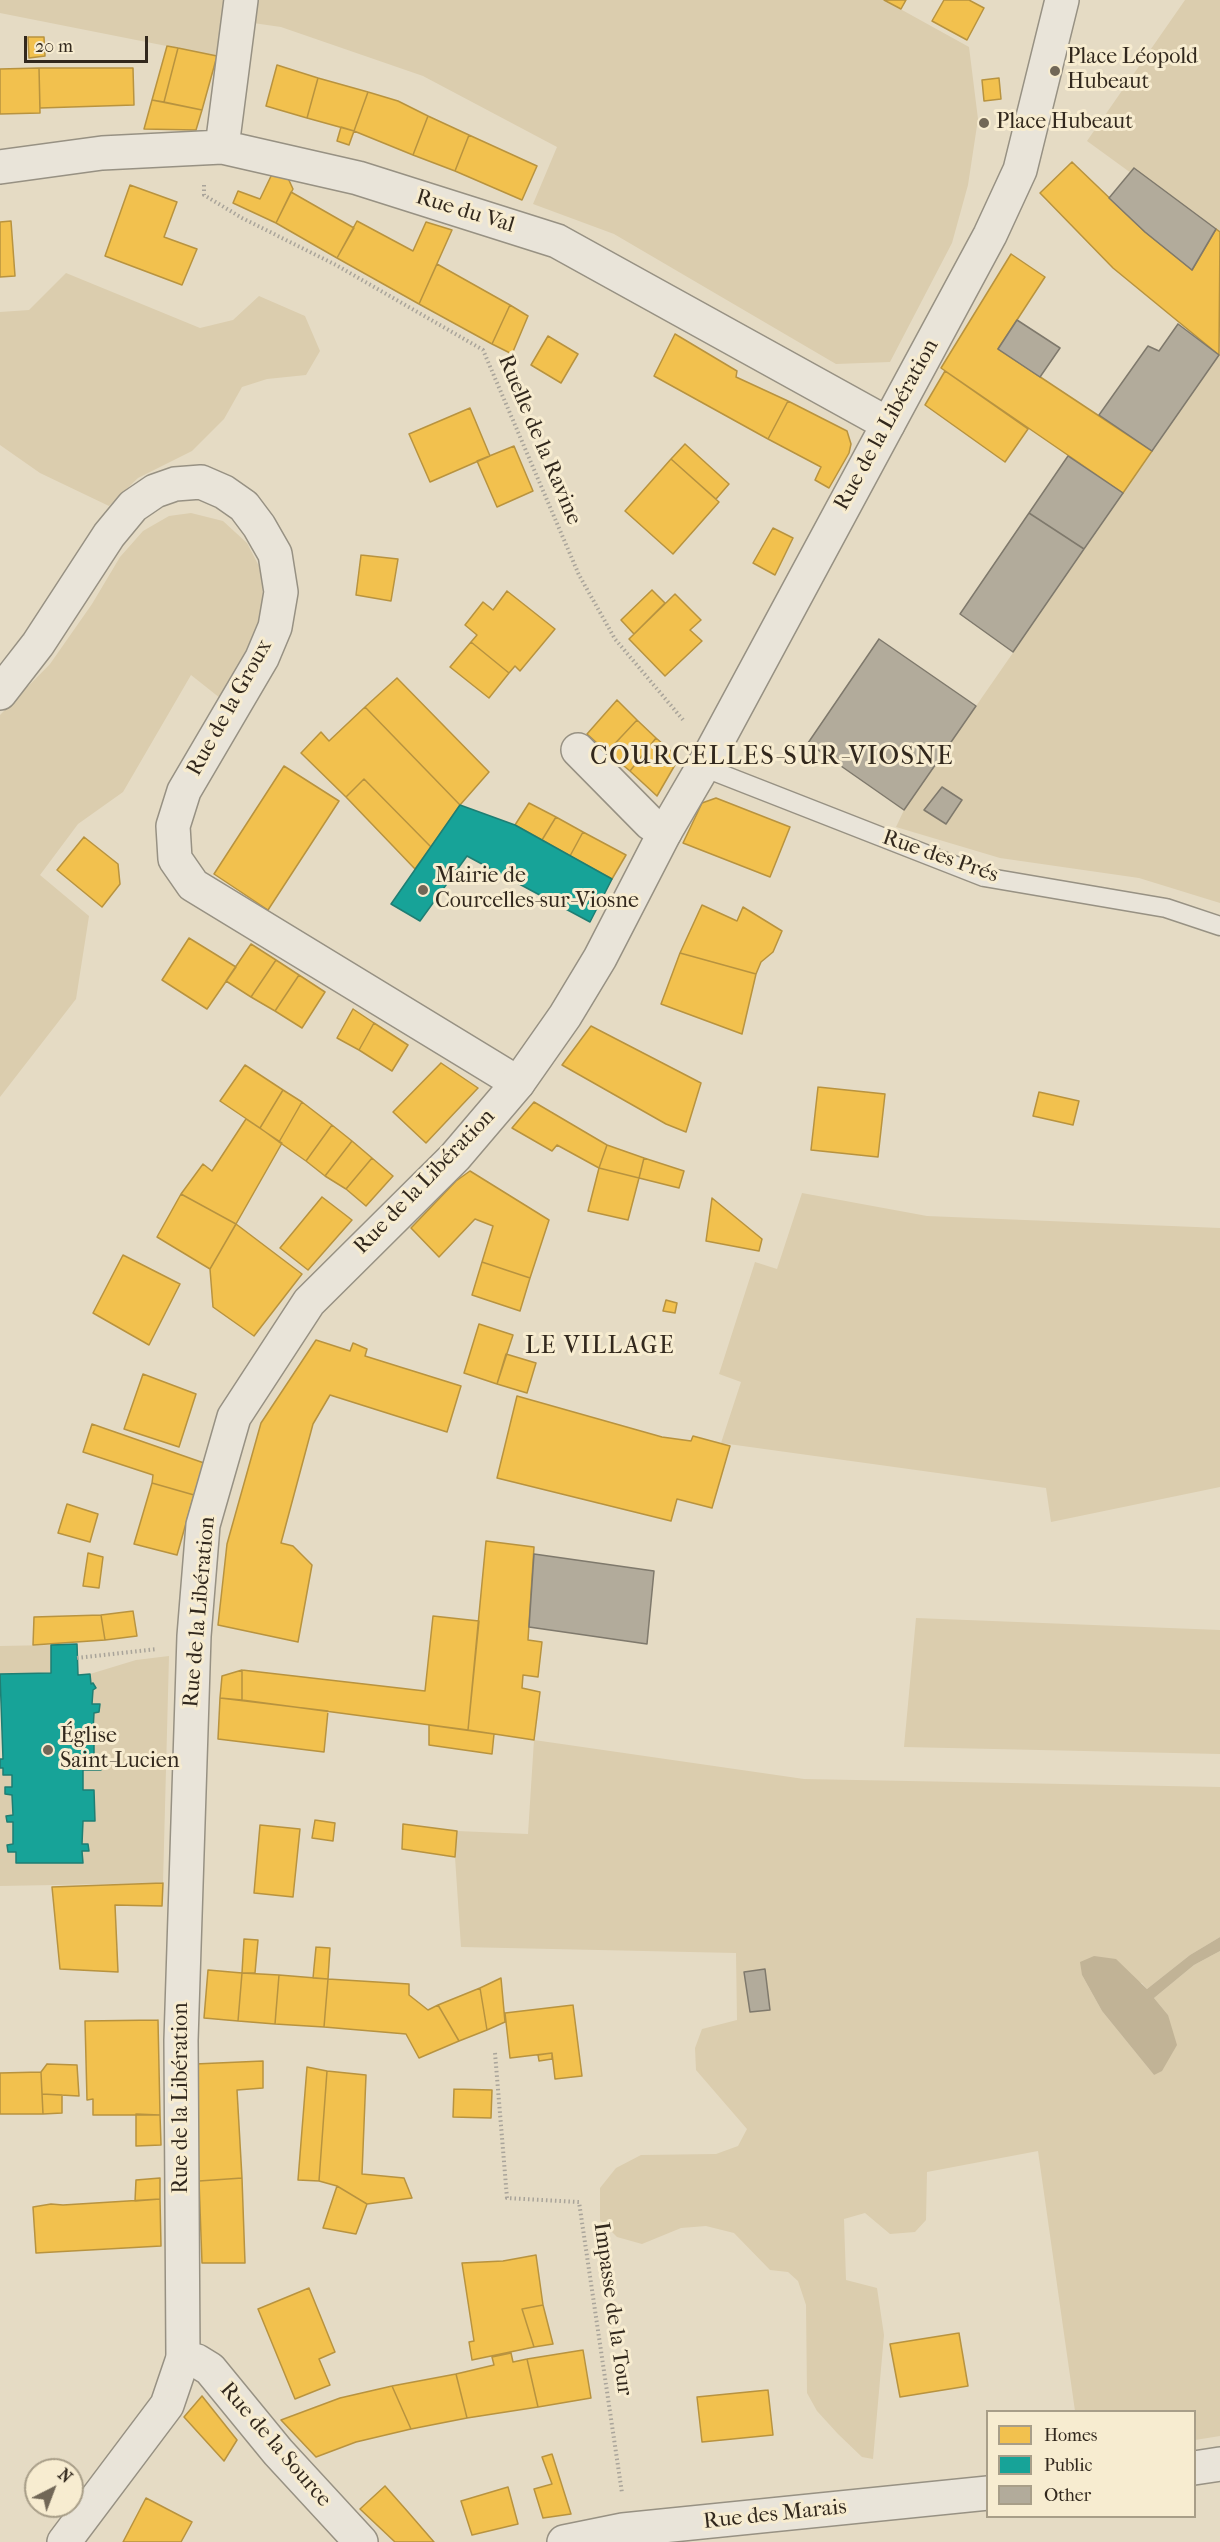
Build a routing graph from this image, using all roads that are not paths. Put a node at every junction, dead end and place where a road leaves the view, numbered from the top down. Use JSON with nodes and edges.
{"nodes":[{"id":1,"x":241,"y":0,"type":"edge"},
{"id":2,"x":1062,"y":0,"type":"edge"},
{"id":3,"x":213,"y":147,"type":"junction"},
{"id":4,"x":0,"y":167,"type":"edge"},
{"id":5,"x":888,"y":424,"type":"junction"},
{"id":6,"x":0,"y":693,"type":"edge"},
{"id":7,"x":578,"y":750,"type":"dead end"},
{"id":8,"x":707,"y":760,"type":"junction"},
{"id":9,"x":665,"y":832,"type":"junction"},
{"id":10,"x":1220,"y":926,"type":"edge"},
{"id":11,"x":518,"y":1083,"type":"junction"},
{"id":12,"x":183,"y":2358,"type":"junction"},
{"id":13,"x":1220,"y":2464,"type":"edge"},
{"id":14,"x":1196,"y":2468,"type":"edge"},
{"id":15,"x":986,"y":2493,"type":"edge"},
{"id":16,"x":64,"y":2542,"type":"edge"},
{"id":17,"x":361,"y":2542,"type":"edge"},
{"id":18,"x":564,"y":2542,"type":"edge"}],
"edges":[{"from":1,"to":3,"type":"street"},
{"from":2,"to":5,"type":"street","name":"Rue de la Libération"},
{"from":3,"to":4,"type":"street","name":"Rue du Val"},
{"from":3,"to":5,"type":"street","name":"Rue du Val"},
{"from":5,"to":8,"type":"street","name":"Rue de la Libération"},
{"from":6,"to":11,"type":"street","name":"Rue de la Groux"},
{"from":7,"to":9,"type":"street"},
{"from":8,"to":9,"type":"street","name":"Rue de la Libération"},
{"from":8,"to":10,"type":"lane","name":"Rue des Prés"},
{"from":9,"to":11,"type":"street","name":"Rue de la Libération"},
{"from":11,"to":12,"type":"street","name":"Rue de la Libération"},
{"from":12,"to":16,"type":"street","name":"Rue de la Libération"},
{"from":12,"to":17,"type":"street","name":"Rue de la Source"},
{"from":13,"to":14,"type":"street"},
{"from":15,"to":18,"type":"street","name":"Rue des Marais"}]}
